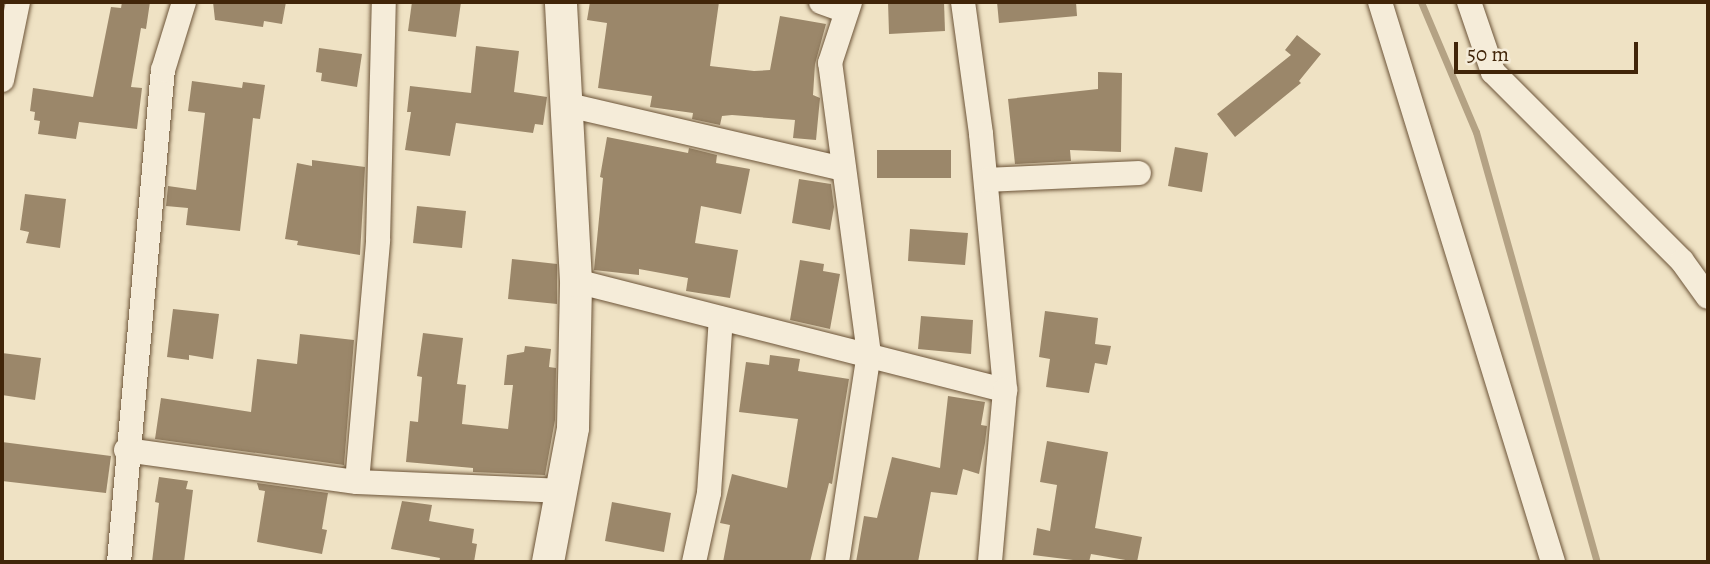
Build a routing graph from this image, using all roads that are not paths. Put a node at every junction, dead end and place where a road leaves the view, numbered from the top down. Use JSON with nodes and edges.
{"nodes":[{"id":1,"x":18,"y":2,"type":"edge"},
{"id":2,"x":184,"y":2,"type":"edge"},
{"id":3,"x":384,"y":2,"type":"edge"},
{"id":4,"x":561,"y":2,"type":"edge"},
{"id":5,"x":821,"y":2,"type":"edge"},
{"id":6,"x":963,"y":2,"type":"edge"},
{"id":7,"x":1380,"y":2,"type":"edge"},
{"id":8,"x":1469,"y":2,"type":"edge"},
{"id":9,"x":848,"y":6,"type":"edge"},
{"id":10,"x":2,"y":80,"type":"edge"},
{"id":11,"x":568,"y":105,"type":"junction"},
{"id":12,"x":842,"y":169,"type":"junction"},
{"id":13,"x":1139,"y":173,"type":"dead end"},
{"id":14,"x":986,"y":180,"type":"junction"},
{"id":15,"x":576,"y":281,"type":"junction"},
{"id":16,"x":1708,"y":297,"type":"edge"},
{"id":17,"x":722,"y":318,"type":"junction"},
{"id":18,"x":869,"y":354,"type":"junction"},
{"id":19,"x":1005,"y":390,"type":"junction"},
{"id":20,"x":127,"y":450,"type":"junction"},
{"id":21,"x":357,"y":482,"type":"junction"},
{"id":22,"x":564,"y":491,"type":"junction"},
{"id":23,"x":119,"y":562,"type":"edge"},
{"id":24,"x":548,"y":562,"type":"edge"},
{"id":25,"x":694,"y":562,"type":"edge"},
{"id":26,"x":837,"y":562,"type":"edge"},
{"id":27,"x":990,"y":562,"type":"edge"},
{"id":28,"x":1553,"y":562,"type":"edge"}],
"edges":[{"from":1,"to":10,"type":"street"},
{"from":2,"to":20,"type":"street"},
{"from":3,"to":21,"type":"street"},
{"from":4,"to":11,"type":"street"},
{"from":5,"to":9,"type":"street"},
{"from":6,"to":14,"type":"street"},
{"from":7,"to":28,"type":"street"},
{"from":8,"to":16,"type":"street"},
{"from":9,"to":12,"type":"street"},
{"from":11,"to":12,"type":"street"},
{"from":11,"to":15,"type":"street"},
{"from":12,"to":18,"type":"street"},
{"from":13,"to":14,"type":"street"},
{"from":14,"to":19,"type":"street"},
{"from":15,"to":17,"type":"street"},
{"from":15,"to":22,"type":"street"},
{"from":17,"to":18,"type":"street"},
{"from":17,"to":25,"type":"street"},
{"from":18,"to":19,"type":"street"},
{"from":18,"to":26,"type":"street"},
{"from":19,"to":27,"type":"street"},
{"from":20,"to":21,"type":"street"},
{"from":20,"to":23,"type":"street"},
{"from":21,"to":22,"type":"street"},
{"from":22,"to":24,"type":"street"}]}
